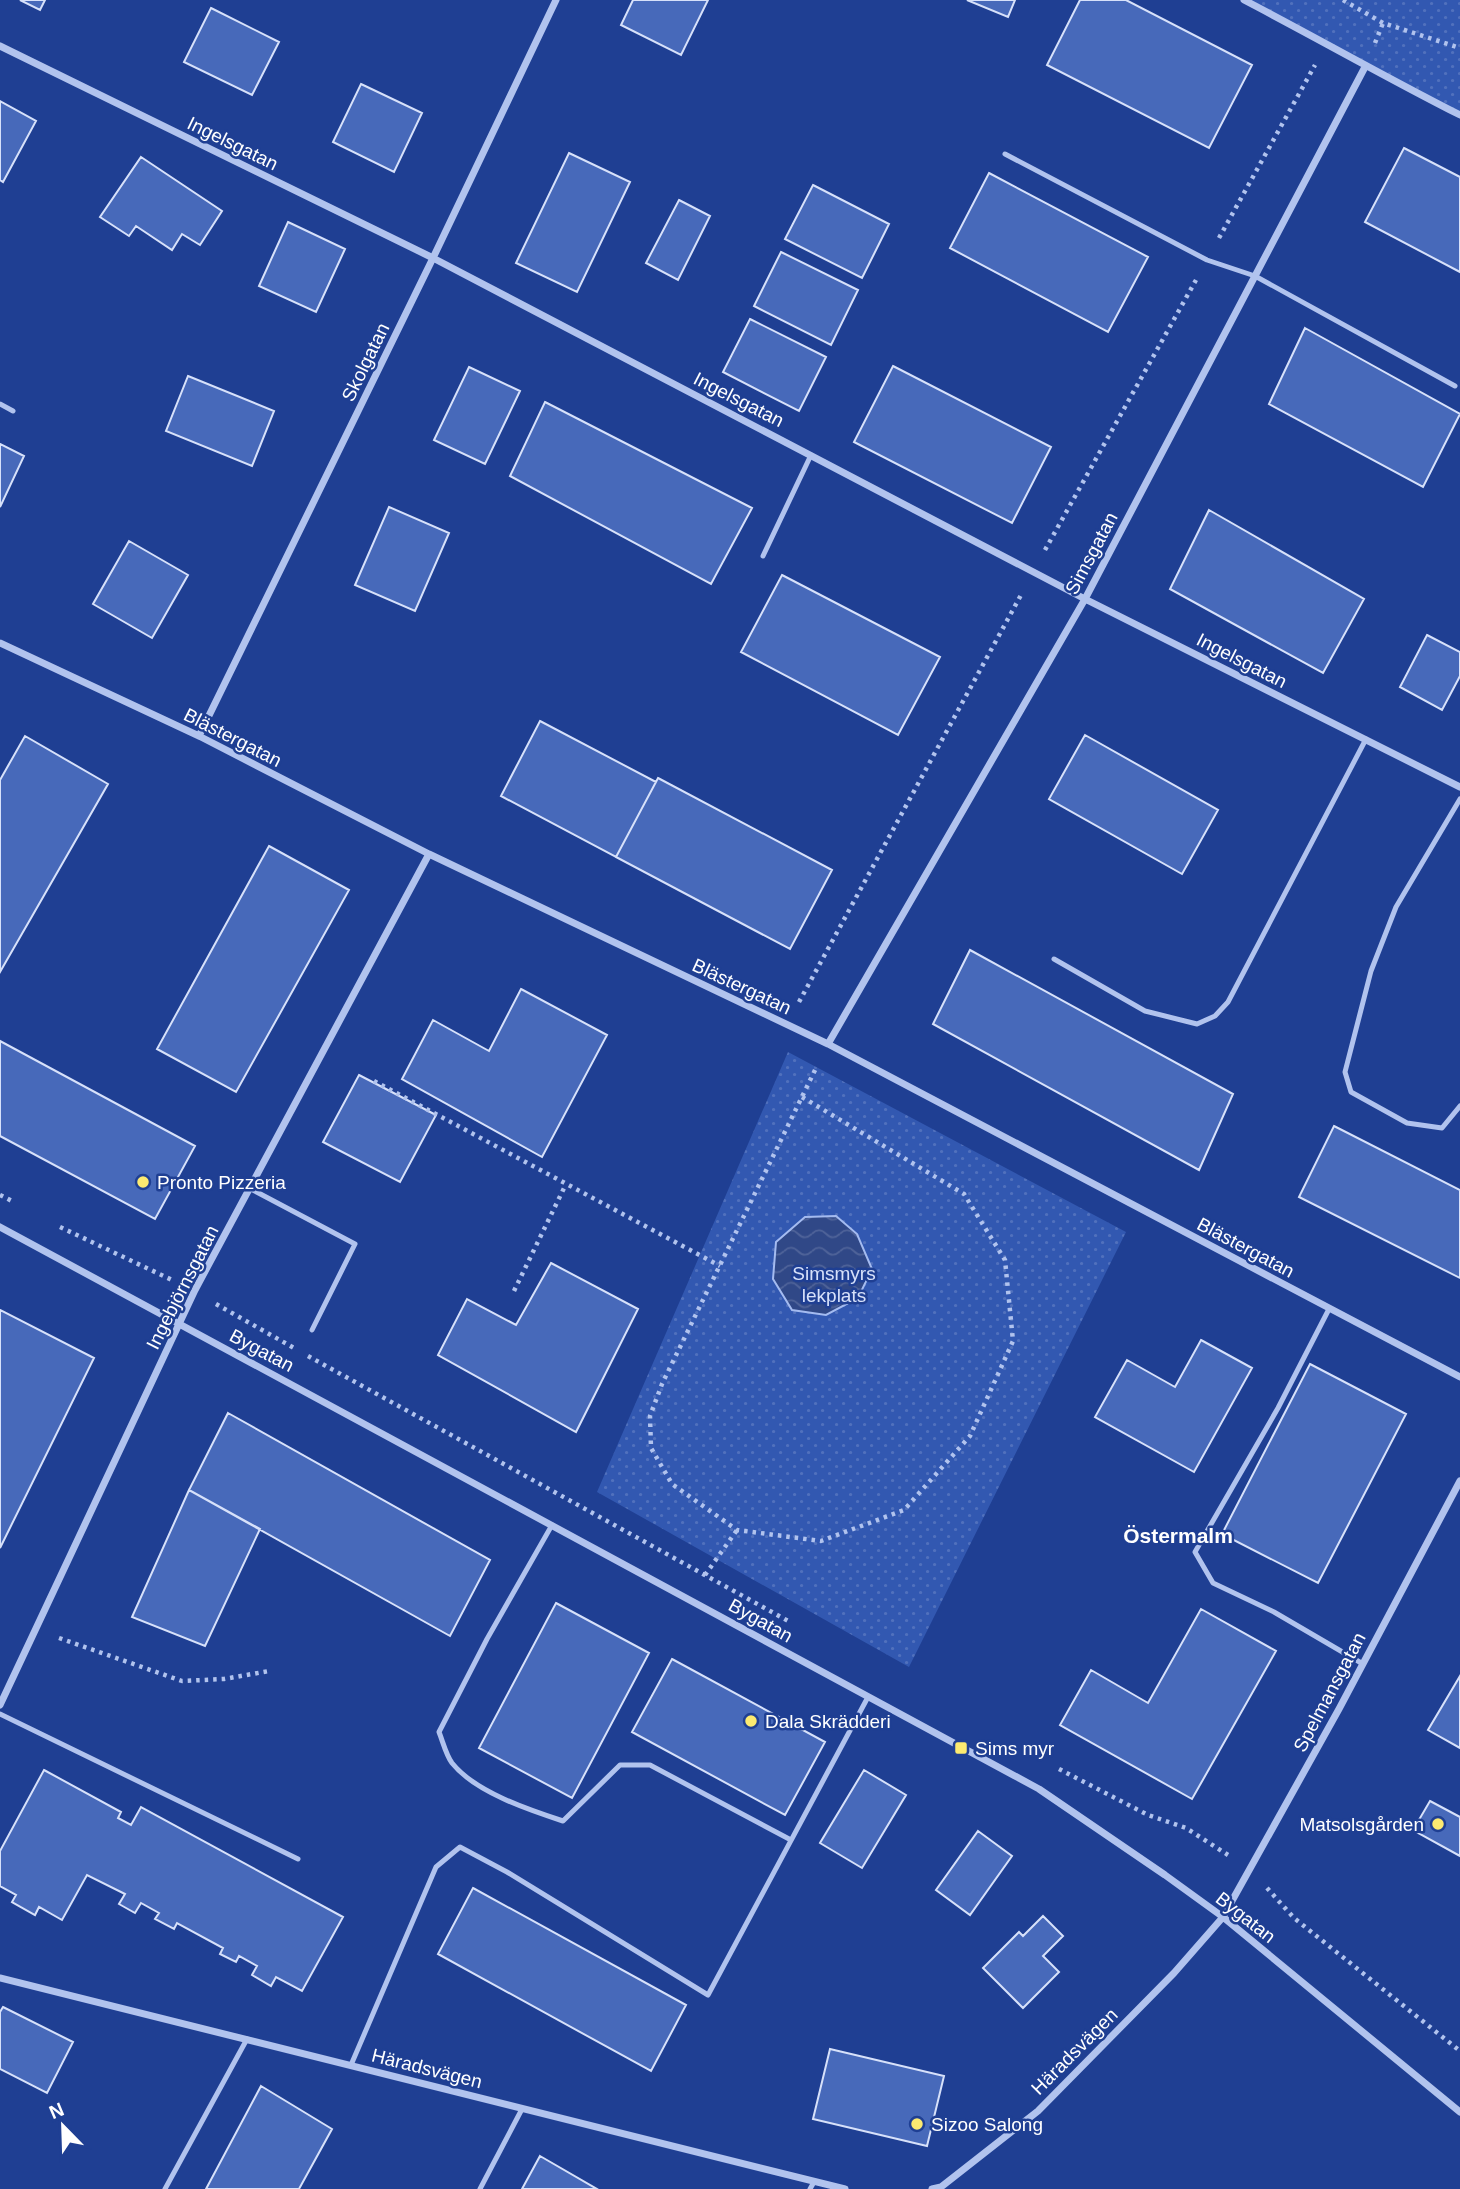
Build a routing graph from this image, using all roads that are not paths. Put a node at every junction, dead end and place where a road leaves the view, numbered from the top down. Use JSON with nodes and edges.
{"nodes":[{"id":1,"x":556,"y":0,"type":"edge"},
{"id":2,"x":1244,"y":0,"type":"edge"},
{"id":3,"x":0,"y":46,"type":"edge"},
{"id":4,"x":1365,"y":67,"type":"junction"},
{"id":5,"x":1460,"y":115,"type":"edge"},
{"id":6,"x":1006,"y":154,"type":"dead end"},
{"id":7,"x":433,"y":258,"type":"junction"},
{"id":8,"x":1255,"y":276,"type":"junction"},
{"id":9,"x":1455,"y":386,"type":"dead end"},
{"id":10,"x":0,"y":404,"type":"edge"},
{"id":11,"x":13,"y":411,"type":"dead end"},
{"id":12,"x":811,"y":455,"type":"junction"},
{"id":13,"x":763,"y":556,"type":"dead end"},
{"id":14,"x":1085,"y":599,"type":"junction"},
{"id":15,"x":0,"y":643,"type":"edge"},
{"id":16,"x":199,"y":736,"type":"junction"},
{"id":17,"x":1366,"y":739,"type":"junction"},
{"id":18,"x":1460,"y":787,"type":"edge"},
{"id":19,"x":1460,"y":799,"type":"edge"},
{"id":20,"x":429,"y":854,"type":"junction"},
{"id":21,"x":1054,"y":959,"type":"dead end"},
{"id":22,"x":828,"y":1044,"type":"junction"},
{"id":23,"x":1460,"y":1106,"type":"edge"},
{"id":24,"x":251,"y":1189,"type":"junction"},
{"id":25,"x":0,"y":1227,"type":"edge"},
{"id":26,"x":1329,"y":1309,"type":"junction"},
{"id":27,"x":178,"y":1325,"type":"junction"},
{"id":28,"x":312,"y":1330,"type":"dead end"},
{"id":29,"x":1460,"y":1377,"type":"edge"},
{"id":30,"x":1460,"y":1481,"type":"edge"},
{"id":31,"x":552,"y":1525,"type":"junction"},
{"id":32,"x":1363,"y":1664,"type":"junction"},
{"id":33,"x":868,"y":1697,"type":"junction"},
{"id":34,"x":0,"y":1705,"type":"edge"},
{"id":35,"x":0,"y":1714,"type":"edge"},
{"id":36,"x":791,"y":1840,"type":"junction"},
{"id":37,"x":298,"y":1859,"type":"dead end"},
{"id":38,"x":1223,"y":1917,"type":"junction"},
{"id":39,"x":0,"y":1978,"type":"edge"},
{"id":40,"x":247,"y":2039,"type":"junction"},
{"id":41,"x":351,"y":2065,"type":"junction"},
{"id":42,"x":522,"y":2109,"type":"junction"},
{"id":43,"x":1460,"y":2112,"type":"edge"},
{"id":44,"x":812,"y":2185,"type":"edge"},
{"id":45,"x":165,"y":2189,"type":"edge"},
{"id":46,"x":480,"y":2189,"type":"edge"},
{"id":47,"x":845,"y":2189,"type":"edge"},
{"id":48,"x":932,"y":2189,"type":"edge"}],
"edges":[{"from":1,"to":7,"type":"street","name":"Skolgatan"},
{"from":2,"to":4,"type":"street"},
{"from":3,"to":7,"type":"street","name":"Ingelsgatan"},
{"from":4,"to":5,"type":"street"},
{"from":4,"to":8,"type":"street","name":"Simsgatan"},
{"from":6,"to":8,"type":"lane"},
{"from":7,"to":12,"type":"street","name":"Ingelsgatan"},
{"from":7,"to":16,"type":"street","name":"Skolgatan"},
{"from":8,"to":9,"type":"lane"},
{"from":8,"to":14,"type":"street","name":"Simsgatan"},
{"from":10,"to":11,"type":"lane"},
{"from":12,"to":13,"type":"lane"},
{"from":12,"to":14,"type":"street","name":"Ingelsgatan"},
{"from":14,"to":17,"type":"street","name":"Ingelsgatan"},
{"from":14,"to":22,"type":"street","name":"Simsgatan"},
{"from":15,"to":16,"type":"street","name":"Blästergatan"},
{"from":16,"to":20,"type":"street","name":"Blästergatan"},
{"from":17,"to":18,"type":"street","name":"Ingelsgatan"},
{"from":17,"to":21,"type":"lane"},
{"from":19,"to":23,"type":"lane"},
{"from":20,"to":22,"type":"street","name":"Blästergatan"},
{"from":20,"to":24,"type":"street","name":"Ingebjörnsgatan"},
{"from":22,"to":26,"type":"street","name":"Blästergatan"},
{"from":24,"to":27,"type":"street","name":"Ingebjörnsgatan"},
{"from":24,"to":28,"type":"lane"},
{"from":25,"to":27,"type":"street","name":"Bygatan"},
{"from":26,"to":29,"type":"street","name":"Blästergatan"},
{"from":26,"to":32,"type":"lane"},
{"from":27,"to":31,"type":"street","name":"Bygatan"},
{"from":27,"to":34,"type":"street","name":"Ingebjörnsgatan"},
{"from":30,"to":32,"type":"street","name":"Spelmansgatan"},
{"from":31,"to":33,"type":"street","name":"Bygatan"},
{"from":31,"to":36,"type":"lane"},
{"from":32,"to":38,"type":"street","name":"Spelmansgatan"},
{"from":33,"to":36,"type":"lane"},
{"from":33,"to":38,"type":"street","name":"Bygatan"},
{"from":35,"to":37,"type":"lane"},
{"from":36,"to":41,"type":"lane"},
{"from":38,"to":43,"type":"street","name":"Bygatan"},
{"from":38,"to":48,"type":"street","name":"Häradsvägen"},
{"from":39,"to":40,"type":"street","name":"Häradsvägen"},
{"from":40,"to":41,"type":"street","name":"Häradsvägen"},
{"from":40,"to":45,"type":"lane"},
{"from":41,"to":42,"type":"street","name":"Häradsvägen"},
{"from":42,"to":44,"type":"street","name":"Häradsvägen"},
{"from":42,"to":46,"type":"lane"},
{"from":44,"to":47,"type":"street","name":"Häradsvägen"}]}
